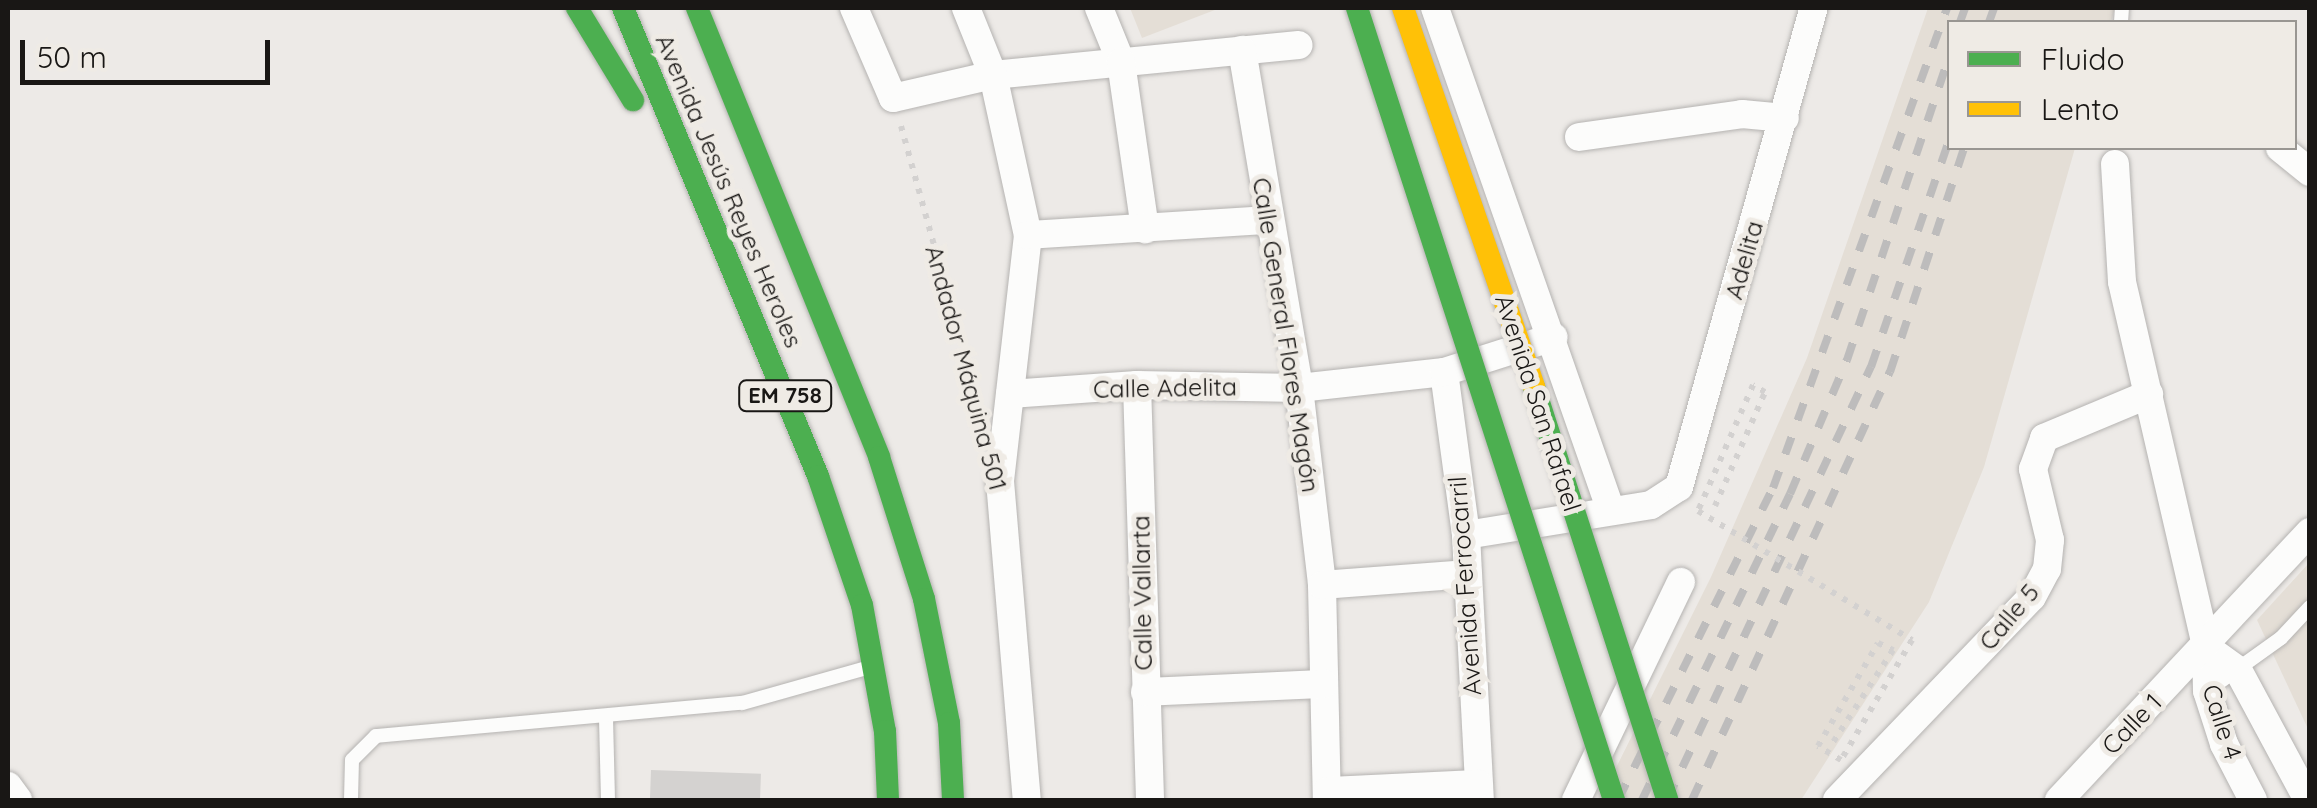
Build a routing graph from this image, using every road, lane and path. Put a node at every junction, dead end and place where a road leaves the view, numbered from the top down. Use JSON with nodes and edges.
{"nodes":[{"id":1,"x":577,"y":8,"type":"edge"},
{"id":2,"x":623,"y":8,"type":"edge"},
{"id":3,"x":697,"y":8,"type":"edge"},
{"id":4,"x":854,"y":8,"type":"edge"},
{"id":5,"x":966,"y":8,"type":"edge"},
{"id":6,"x":1099,"y":8,"type":"edge"},
{"id":7,"x":1358,"y":8,"type":"edge"},
{"id":8,"x":1403,"y":8,"type":"edge"},
{"id":9,"x":1435,"y":8,"type":"edge"},
{"id":10,"x":1814,"y":8,"type":"edge"},
{"id":11,"x":1299,"y":44,"type":"dead end"},
{"id":12,"x":1242,"y":50,"type":"junction"},
{"id":13,"x":1121,"y":62,"type":"junction"},
{"id":14,"x":994,"y":75,"type":"junction"},
{"id":15,"x":893,"y":98,"type":"junction"},
{"id":16,"x":1785,"y":118,"type":"junction"},
{"id":17,"x":1579,"y":136,"type":"dead end"},
{"id":18,"x":2282,"y":150,"type":"edge"},
{"id":19,"x":2115,"y":156,"type":"edge"},
{"id":20,"x":2310,"y":172,"type":"edge"},
{"id":21,"x":1267,"y":220,"type":"junction"},
{"id":22,"x":1145,"y":229,"type":"junction"},
{"id":23,"x":1028,"y":235,"type":"junction"},
{"id":24,"x":723,"y":248,"type":"junction"},
{"id":25,"x":1554,"y":337,"type":"junction"},
{"id":26,"x":1444,"y":372,"type":"junction"},
{"id":27,"x":1137,"y":385,"type":"junction"},
{"id":28,"x":1300,"y":388,"type":"junction"},
{"id":29,"x":1010,"y":394,"type":"junction"},
{"id":30,"x":2150,"y":394,"type":"junction"},
{"id":31,"x":984,"y":424,"type":"dead end"},
{"id":32,"x":1715,"y":506,"type":"dead end"},
{"id":33,"x":1610,"y":508,"type":"junction"},
{"id":34,"x":2310,"y":532,"type":"edge"},
{"id":35,"x":1466,"y":534,"type":"junction"},
{"id":36,"x":1468,"y":574,"type":"junction"},
{"id":37,"x":1681,"y":582,"type":"dead end"},
{"id":38,"x":1322,"y":585,"type":"junction"},
{"id":39,"x":2310,"y":607,"type":"edge"},
{"id":40,"x":2206,"y":647,"type":"junction"},
{"id":41,"x":873,"y":666,"type":"junction"},
{"id":42,"x":2238,"y":670,"type":"junction"},
{"id":43,"x":1324,"y":684,"type":"junction"},
{"id":44,"x":2207,"y":690,"type":"junction"},
{"id":45,"x":1145,"y":692,"type":"junction"},
{"id":46,"x":606,"y":718,"type":"junction"},
{"id":47,"x":1832,"y":744,"type":"dead end"},
{"id":48,"x":8,"y":786,"type":"edge"},
{"id":49,"x":1479,"y":792,"type":"edge"},
{"id":50,"x":1327,"y":796,"type":"edge"},
{"id":51,"x":18,"y":800,"type":"edge"},
{"id":52,"x":350,"y":800,"type":"edge"},
{"id":53,"x":608,"y":800,"type":"edge"},
{"id":54,"x":888,"y":800,"type":"edge"},
{"id":55,"x":953,"y":800,"type":"edge"},
{"id":56,"x":1027,"y":800,"type":"edge"},
{"id":57,"x":1150,"y":800,"type":"edge"},
{"id":58,"x":1576,"y":800,"type":"edge"},
{"id":59,"x":1614,"y":800,"type":"edge"},
{"id":60,"x":1667,"y":800,"type":"edge"},
{"id":61,"x":1837,"y":800,"type":"edge"},
{"id":62,"x":2059,"y":800,"type":"edge"},
{"id":63,"x":2253,"y":800,"type":"edge"},
{"id":64,"x":2308,"y":800,"type":"edge"}],
"edges":[{"from":1,"to":24,"type":"main road"},
{"from":2,"to":24,"type":"main road","name":"Avenida Jesús Reyes Heroles","number":"EM 758"},
{"from":3,"to":55,"type":"main road","name":"Avenida Jesús Reyes Heroles","number":"EM 758"},
{"from":4,"to":15,"type":"street"},
{"from":5,"to":14,"type":"street","name":"Andador Máquina 501"},
{"from":6,"to":13,"type":"street"},
{"from":7,"to":59,"type":"main road","name":"Avenida San Rafael","bridge":true},
{"from":8,"to":60,"type":"main road","name":"Avenida San Rafael","bridge":true},
{"from":9,"to":25,"type":"street","name":"Avenida San Rafael"},
{"from":10,"to":16,"type":"street","name":"Adelita"},
{"from":11,"to":12,"type":"street"},
{"from":12,"to":13,"type":"street"},
{"from":12,"to":21,"type":"street","name":"Calle General Flores Magón"},
{"from":13,"to":14,"type":"street"},
{"from":13,"to":22,"type":"street"},
{"from":14,"to":15,"type":"street"},
{"from":14,"to":23,"type":"street","name":"Andador Máquina 501"},
{"from":15,"to":31,"type":"path","name":"Andador Máquina 501"},
{"from":16,"to":17,"type":"street"},
{"from":16,"to":33,"type":"street","name":"Adelita"},
{"from":18,"to":20,"type":"street"},
{"from":19,"to":30,"type":"street"},
{"from":21,"to":22,"type":"street"},
{"from":21,"to":28,"type":"street","name":"Calle General Flores Magón"},
{"from":22,"to":23,"type":"street"},
{"from":23,"to":29,"type":"street","name":"Andador Máquina 501"},
{"from":24,"to":41,"type":"main road","name":"Avenida Jesús Reyes Heroles","number":"EM 758"},
{"from":25,"to":26,"type":"street","name":"Calle Adelita"},
{"from":25,"to":33,"type":"street","name":"Avenida San Rafael"},
{"from":26,"to":28,"type":"street","name":"Calle Adelita"},
{"from":26,"to":35,"type":"street","name":"Avenida Ferrocarril"},
{"from":27,"to":28,"type":"street","name":"Calle Adelita"},
{"from":27,"to":29,"type":"street","name":"Calle Adelita"},
{"from":27,"to":45,"type":"street","name":"Calle Vallarta"},
{"from":28,"to":38,"type":"street","name":"Calle General Flores Magón"},
{"from":29,"to":56,"type":"street","name":"Andador Máquina 501"},
{"from":30,"to":40,"type":"street"},
{"from":30,"to":61,"type":"street","name":"Calle 5"},
{"from":32,"to":47,"type":"path","bridge":true},
{"from":33,"to":35,"type":"street"},
{"from":34,"to":40,"type":"street","name":"Calle 1"},
{"from":35,"to":36,"type":"street","name":"Avenida Ferrocarril"},
{"from":36,"to":38,"type":"street"},
{"from":36,"to":49,"type":"street","name":"Avenida Ferrocarril"},
{"from":37,"to":58,"type":"street"},
{"from":38,"to":43,"type":"street","name":"Calle General Flores Magón"},
{"from":39,"to":42,"type":"lane"},
{"from":40,"to":42,"type":"street","name":"Calle 4"},
{"from":40,"to":44,"type":"street","name":"Calle 4"},
{"from":40,"to":62,"type":"street","name":"Calle 1"},
{"from":41,"to":46,"type":"lane"},
{"from":41,"to":54,"type":"main road","name":"Avenida Jesús Reyes Heroles","number":"EM 758"},
{"from":42,"to":44,"type":"lane"},
{"from":42,"to":64,"type":"street","name":"Calle 4"},
{"from":43,"to":45,"type":"street"},
{"from":43,"to":50,"type":"street","name":"Calle General Flores Magón"},
{"from":44,"to":63,"type":"street","name":"Calle 4"},
{"from":45,"to":57,"type":"street","name":"Calle Vallarta"},
{"from":46,"to":52,"type":"lane"},
{"from":46,"to":53,"type":"lane"},
{"from":48,"to":51,"type":"street"},
{"from":49,"to":50,"type":"street"}]}
